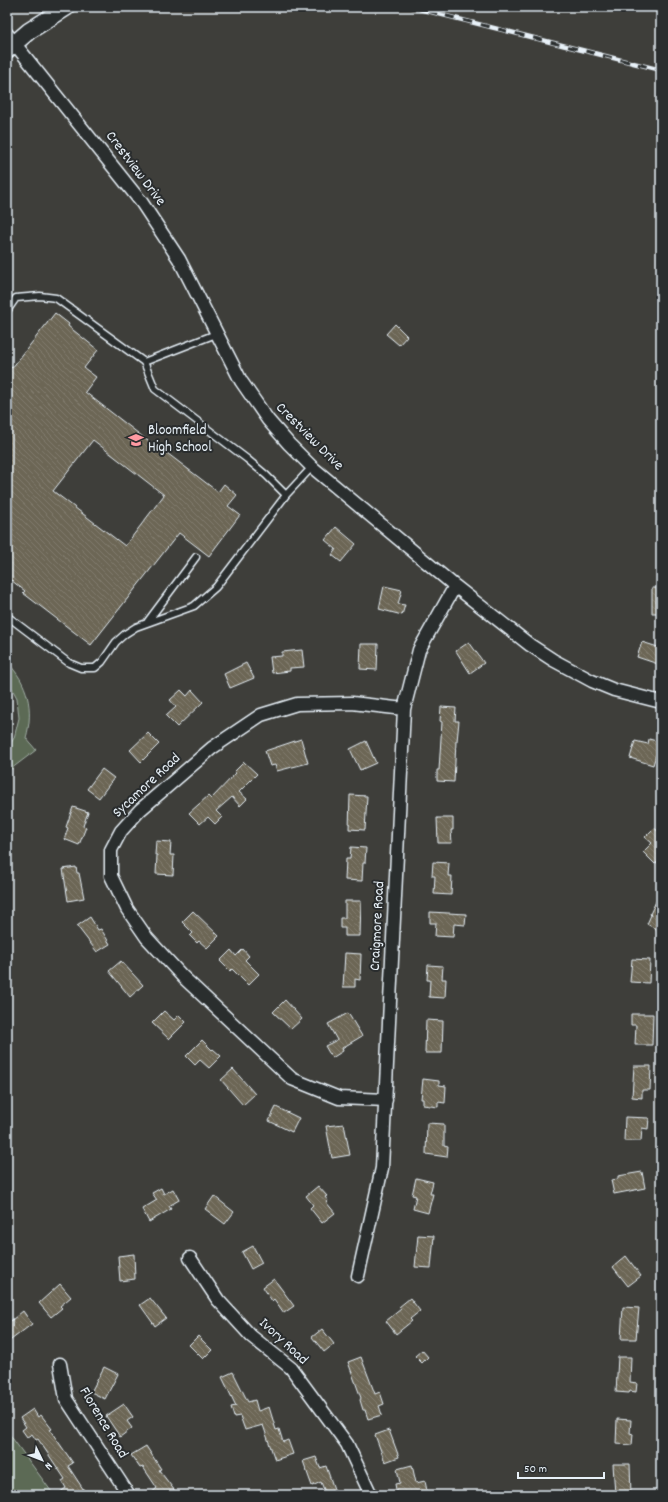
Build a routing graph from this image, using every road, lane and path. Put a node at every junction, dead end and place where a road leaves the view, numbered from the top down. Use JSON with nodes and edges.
{"nodes":[{"id":1,"x":67,"y":7,"type":"edge"},
{"id":2,"x":10,"y":42,"type":"edge"},
{"id":3,"x":7,"y":311,"type":"edge"},
{"id":4,"x":216,"y":334,"type":"junction"},
{"id":5,"x":144,"y":362,"type":"junction"},
{"id":6,"x":312,"y":467,"type":"junction"},
{"id":7,"x":286,"y":495,"type":"junction"},
{"id":8,"x":196,"y":557,"type":"dead end"},
{"id":9,"x":455,"y":586,"type":"junction"},
{"id":10,"x":7,"y":616,"type":"edge"},
{"id":11,"x":148,"y":621,"type":"junction"},
{"id":12,"x":661,"y":702,"type":"edge"},
{"id":13,"x":404,"y":708,"type":"junction"},
{"id":14,"x":386,"y":1100,"type":"junction"},
{"id":15,"x":190,"y":1258,"type":"dead end"},
{"id":16,"x":358,"y":1276,"type":"dead end"},
{"id":17,"x":60,"y":1364,"type":"dead end"},
{"id":18,"x":129,"y":1495,"type":"edge"},
{"id":19,"x":371,"y":1495,"type":"edge"}],
"edges":[{"from":1,"to":2,"type":"main road"},
{"from":2,"to":4,"type":"street","name":"Crestview Drive"},
{"from":3,"to":5,"type":"lane"},
{"from":4,"to":5,"type":"lane"},
{"from":4,"to":6,"type":"street","name":"Crestview Drive"},
{"from":5,"to":7,"type":"lane"},
{"from":6,"to":7,"type":"lane"},
{"from":6,"to":9,"type":"street","name":"Crestview Drive"},
{"from":7,"to":11,"type":"lane"},
{"from":8,"to":11,"type":"lane"},
{"from":9,"to":12,"type":"street","name":"Crestview Drive"},
{"from":9,"to":13,"type":"street","name":"Craigmore Road"},
{"from":10,"to":11,"type":"lane"},
{"from":13,"to":14,"type":"street","name":"Craigmore Road"},
{"from":13,"to":14,"type":"street","name":"Sycamore Road"},
{"from":14,"to":16,"type":"street","name":"Craigmore Road"},
{"from":15,"to":19,"type":"street","name":"Ivory Road"},
{"from":17,"to":18,"type":"street","name":"Florence Road"}]}
